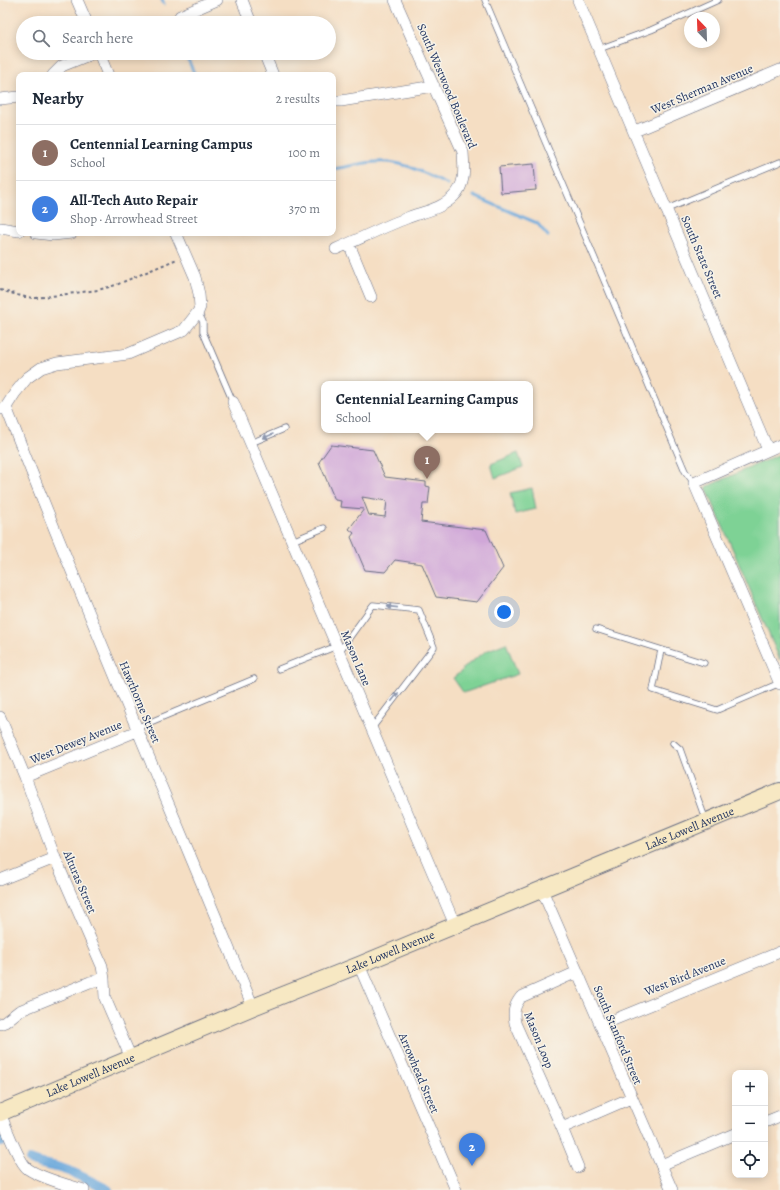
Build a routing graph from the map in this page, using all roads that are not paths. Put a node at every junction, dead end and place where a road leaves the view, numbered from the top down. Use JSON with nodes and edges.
{"nodes":[{"id":1,"x":77,"y":0,"type":"edge"},
{"id":2,"x":217,"y":0,"type":"edge"},
{"id":3,"x":242,"y":0,"type":"edge"},
{"id":4,"x":395,"y":0,"type":"edge"},
{"id":5,"x":485,"y":0,"type":"edge"},
{"id":6,"x":578,"y":0,"type":"edge"},
{"id":7,"x":718,"y":0,"type":"edge"},
{"id":8,"x":84,"y":16,"type":"edge"},
{"id":9,"x":180,"y":16,"type":"dead end"},
{"id":10,"x":248,"y":16,"type":"edge"},
{"id":11,"x":599,"y":49,"type":"junction"},
{"id":12,"x":77,"y":60,"type":"edge"},
{"id":13,"x":102,"y":60,"type":"edge"},
{"id":14,"x":267,"y":60,"type":"edge"},
{"id":15,"x":780,"y":70,"type":"edge"},
{"id":16,"x":56,"y":72,"type":"edge"},
{"id":17,"x":107,"y":72,"type":"edge"},
{"id":18,"x":272,"y":72,"type":"edge"},
{"id":19,"x":434,"y":86,"type":"junction"},
{"id":20,"x":16,"y":97,"type":"edge"},
{"id":21,"x":0,"y":99,"type":"edge"},
{"id":22,"x":336,"y":101,"type":"edge"},
{"id":23,"x":635,"y":132,"type":"junction"},
{"id":24,"x":780,"y":162,"type":"edge"},
{"id":25,"x":668,"y":209,"type":"junction"},
{"id":26,"x":0,"y":228,"type":"edge"},
{"id":27,"x":16,"y":231,"type":"edge"},
{"id":28,"x":177,"y":236,"type":"edge"},
{"id":29,"x":349,"y":244,"type":"junction"},
{"id":30,"x":336,"y":249,"type":"dead end"},
{"id":31,"x":371,"y":297,"type":"dead end"},
{"id":32,"x":198,"y":312,"type":"junction"},
{"id":33,"x":233,"y":402,"type":"joint"},
{"id":34,"x":3,"y":408,"type":"edge"},
{"id":35,"x":284,"y":429,"type":"dead end"},
{"id":36,"x":251,"y":444,"type":"junction"},
{"id":37,"x":780,"y":445,"type":"edge"},
{"id":38,"x":768,"y":450,"type":"junction"},
{"id":39,"x":694,"y":483,"type":"junction"},
{"id":40,"x":324,"y":528,"type":"dead end"},
{"id":41,"x":292,"y":541,"type":"junction"},
{"id":42,"x":596,"y":629,"type":"dead end"},
{"id":43,"x":338,"y":649,"type":"junction"},
{"id":44,"x":662,"y":650,"type":"junction"},
{"id":45,"x":704,"y":663,"type":"dead end"},
{"id":46,"x":279,"y":670,"type":"dead end"},
{"id":47,"x":254,"y":679,"type":"dead end"},
{"id":48,"x":780,"y":684,"type":"edge"},
{"id":49,"x":0,"y":717,"type":"edge"},
{"id":50,"x":371,"y":728,"type":"junction"},
{"id":51,"x":137,"y":730,"type":"junction"},
{"id":52,"x":673,"y":743,"type":"dead end"},
{"id":53,"x":25,"y":777,"type":"junction"},
{"id":54,"x":780,"y":791,"type":"edge"},
{"id":55,"x":706,"y":821,"type":"junction"},
{"id":56,"x":55,"y":858,"type":"junction"},
{"id":57,"x":0,"y":880,"type":"edge"},
{"id":58,"x":542,"y":890,"type":"junction"},
{"id":59,"x":455,"y":925,"type":"junction"},
{"id":60,"x":780,"y":952,"type":"edge"},
{"id":61,"x":359,"y":966,"type":"junction"},
{"id":62,"x":577,"y":972,"type":"junction"},
{"id":63,"x":104,"y":979,"type":"junction"},
{"id":64,"x":253,"y":1007,"type":"junction"},
{"id":65,"x":0,"y":1024,"type":"edge"},
{"id":66,"x":601,"y":1026,"type":"junction"},
{"id":67,"x":131,"y":1058,"type":"junction"},
{"id":68,"x":631,"y":1098,"type":"junction"},
{"id":69,"x":0,"y":1113,"type":"edge"},
{"id":70,"x":780,"y":1116,"type":"edge"},
{"id":71,"x":768,"y":1121,"type":"edge"},
{"id":72,"x":562,"y":1128,"type":"junction"},
{"id":73,"x":732,"y":1135,"type":"edge"},
{"id":74,"x":661,"y":1165,"type":"junction"},
{"id":75,"x":578,"y":1167,"type":"dead end"},
{"id":76,"x":84,"y":1190,"type":"edge"},
{"id":77,"x":456,"y":1190,"type":"edge"},
{"id":78,"x":672,"y":1190,"type":"edge"}],
"edges":[{"from":1,"to":8,"type":"street"},
{"from":2,"to":9,"type":"street"},
{"from":3,"to":10,"type":"street"},
{"from":4,"to":19,"type":"street","name":"South Westwood Boulevard"},
{"from":5,"to":39,"type":"lane"},
{"from":6,"to":11,"type":"street","name":"South State Street"},
{"from":7,"to":11,"type":"lane"},
{"from":11,"to":23,"type":"street","name":"South State Street"},
{"from":12,"to":16,"type":"street"},
{"from":13,"to":17,"type":"street"},
{"from":14,"to":18,"type":"street"},
{"from":15,"to":23,"type":"street","name":"West Sherman Avenue"},
{"from":19,"to":22,"type":"street"},
{"from":19,"to":29,"type":"street","name":"South Westwood Boulevard"},
{"from":20,"to":21,"type":"street"},
{"from":23,"to":25,"type":"street","name":"South State Street"},
{"from":24,"to":25,"type":"lane"},
{"from":25,"to":38,"type":"street","name":"South State Street"},
{"from":26,"to":27,"type":"street"},
{"from":28,"to":32,"type":"street"},
{"from":29,"to":30,"type":"street","name":"South Westwood Boulevard"},
{"from":29,"to":31,"type":"street"},
{"from":32,"to":33,"type":"lane"},
{"from":32,"to":34,"type":"street"},
{"from":33,"to":36,"type":"street","name":"Mason Lane"},
{"from":34,"to":51,"type":"street","name":"Hawthorne Street"},
{"from":35,"to":36,"type":"lane","one_way":true},
{"from":36,"to":41,"type":"street","name":"Mason Lane"},
{"from":37,"to":38,"type":"street"},
{"from":38,"to":39,"type":"street"},
{"from":39,"to":48,"type":"street"},
{"from":40,"to":41,"type":"lane"},
{"from":41,"to":43,"type":"street","name":"Mason Lane"},
{"from":42,"to":44,"type":"lane"},
{"from":43,"to":46,"type":"lane"},
{"from":43,"to":50,"type":"street","name":"Mason Lane"},
{"from":50,"to":43,"type":"lane","one_way":true},
{"from":44,"to":45,"type":"lane"},
{"from":44,"to":48,"type":"lane"},
{"from":47,"to":51,"type":"lane","name":"West Dewey Avenue"},
{"from":49,"to":53,"type":"street","name":"Alturas Street"},
{"from":50,"to":59,"type":"street","name":"Mason Lane"},
{"from":51,"to":53,"type":"street","name":"West Dewey Avenue"},
{"from":51,"to":64,"type":"street","name":"Hawthorne Street"},
{"from":52,"to":55,"type":"lane"},
{"from":53,"to":56,"type":"street","name":"Alturas Street"},
{"from":54,"to":55,"type":"main road","name":"Lake Lowell Avenue"},
{"from":55,"to":58,"type":"main road","name":"Lake Lowell Avenue"},
{"from":56,"to":57,"type":"street"},
{"from":56,"to":63,"type":"street","name":"Alturas Street"},
{"from":58,"to":59,"type":"main road","name":"Lake Lowell Avenue"},
{"from":58,"to":62,"type":"street","name":"South Stanford Street"},
{"from":59,"to":61,"type":"main road","name":"Lake Lowell Avenue"},
{"from":60,"to":66,"type":"street","name":"West Bird Avenue"},
{"from":61,"to":64,"type":"main road","name":"Lake Lowell Avenue"},
{"from":61,"to":77,"type":"street","name":"Arrowhead Street"},
{"from":62,"to":66,"type":"street","name":"South Stanford Street"},
{"from":62,"to":72,"type":"street","name":"Mason Loop"},
{"from":63,"to":65,"type":"street"},
{"from":63,"to":67,"type":"street","name":"Alturas Street"},
{"from":64,"to":67,"type":"main road","name":"Lake Lowell Avenue"},
{"from":66,"to":68,"type":"street","name":"South Stanford Street"},
{"from":67,"to":69,"type":"main road","name":"Lake Lowell Avenue"},
{"from":68,"to":72,"type":"street"},
{"from":68,"to":74,"type":"street","name":"South Stanford Street"},
{"from":69,"to":76,"type":"street"},
{"from":70,"to":71,"type":"street"},
{"from":72,"to":75,"type":"street","name":"Mason Loop"},
{"from":73,"to":74,"type":"street"},
{"from":74,"to":78,"type":"street","name":"South Stanford Street"}]}
